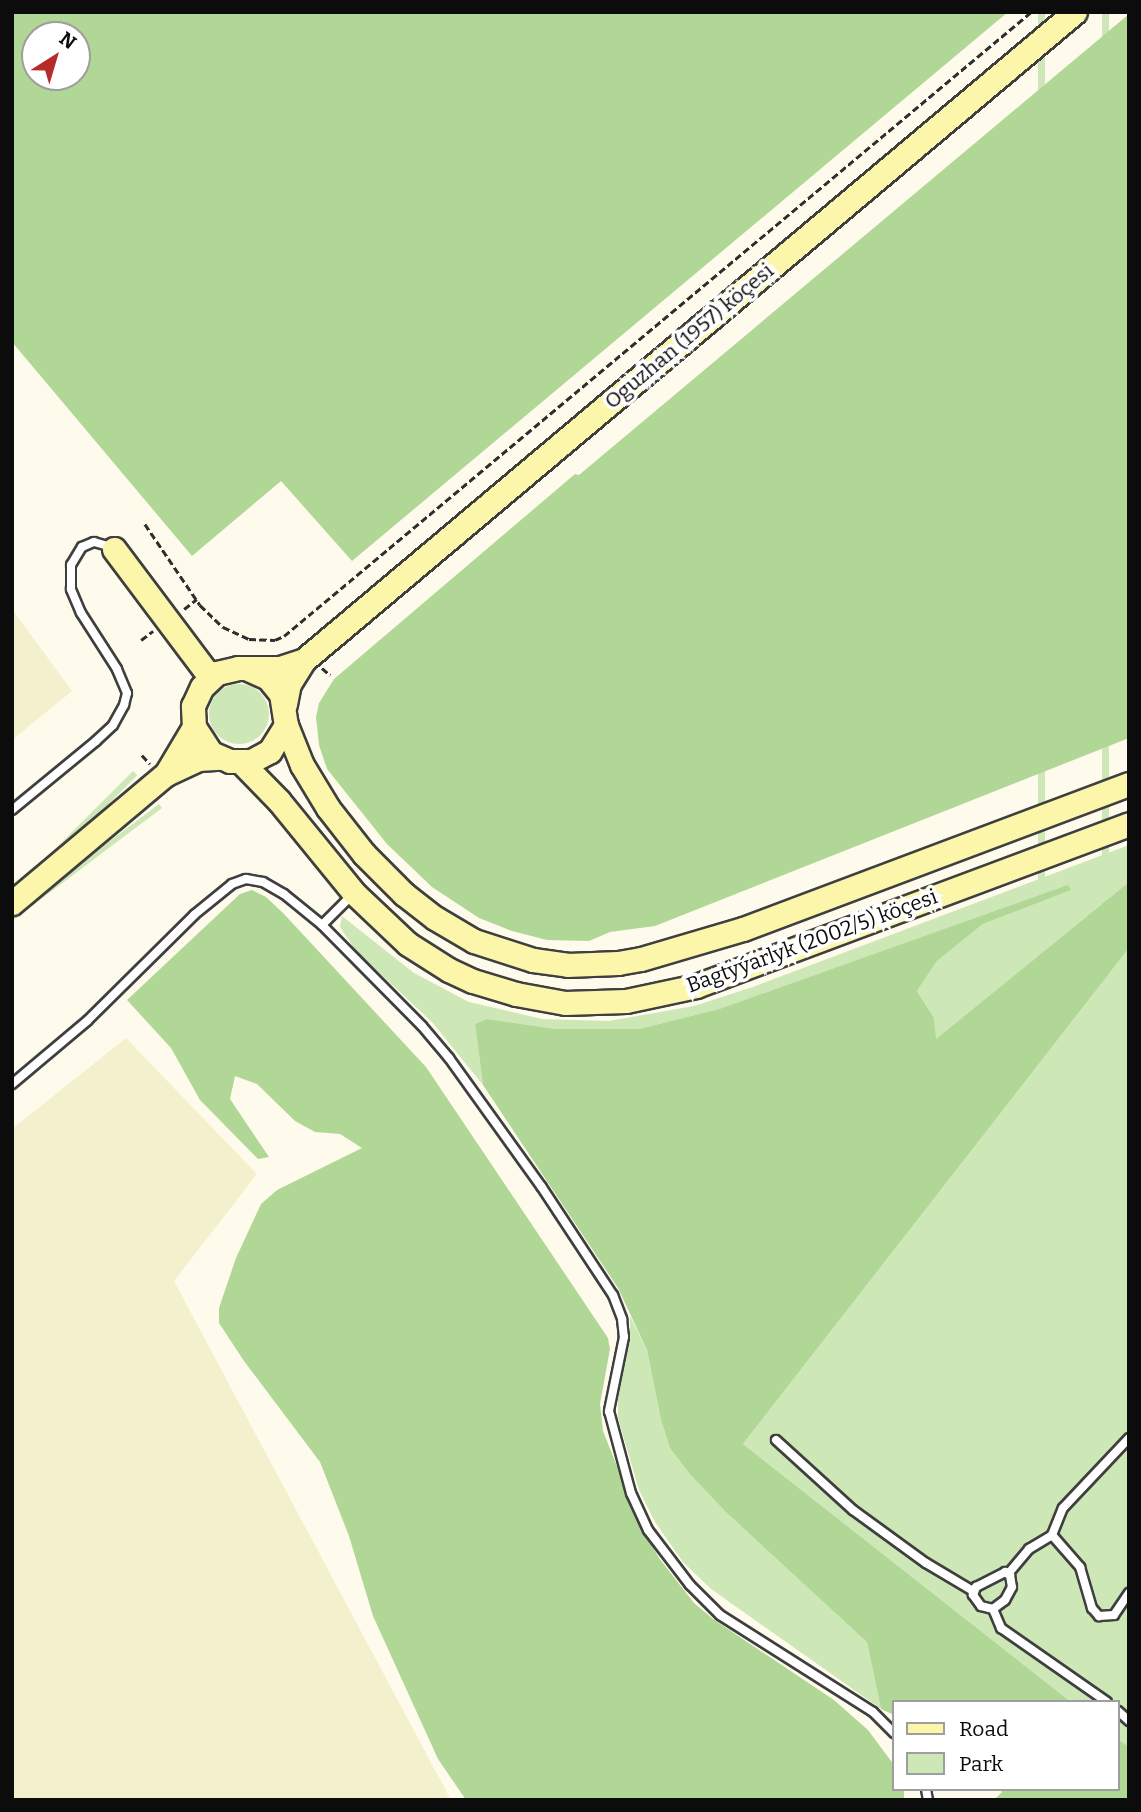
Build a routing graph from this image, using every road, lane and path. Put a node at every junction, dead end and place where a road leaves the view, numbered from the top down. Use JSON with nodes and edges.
{"nodes":[{"id":1,"x":1031,"y":12,"type":"edge"},
{"id":2,"x":1075,"y":12,"type":"edge"},
{"id":3,"x":145,"y":524,"type":"dead end"},
{"id":4,"x":114,"y":549,"type":"joint"},
{"id":5,"x":304,"y":660,"type":"junction"},
{"id":6,"x":248,"y":669,"type":"junction"},
{"id":7,"x":211,"y":678,"type":"junction"},
{"id":8,"x":285,"y":714,"type":"junction"},
{"id":9,"x":194,"y":727,"type":"junction"},
{"id":10,"x":230,"y":760,"type":"junction"},
{"id":11,"x":166,"y":774,"type":"junction"},
{"id":12,"x":1129,"y":784,"type":"edge"},
{"id":13,"x":12,"y":810,"type":"edge"},
{"id":14,"x":1129,"y":824,"type":"edge"},
{"id":15,"x":354,"y":893,"type":"junction"},
{"id":16,"x":12,"y":903,"type":"edge"},
{"id":17,"x":322,"y":925,"type":"junction"},
{"id":18,"x":12,"y":1084,"type":"edge"},
{"id":19,"x":1129,"y":1438,"type":"edge"},
{"id":20,"x":776,"y":1440,"type":"dead end"},
{"id":21,"x":1052,"y":1535,"type":"junction"},
{"id":22,"x":1007,"y":1574,"type":"junction"},
{"id":23,"x":973,"y":1591,"type":"junction"},
{"id":24,"x":1129,"y":1593,"type":"edge"},
{"id":25,"x":993,"y":1609,"type":"junction"},
{"id":26,"x":1104,"y":1700,"type":"edge"},
{"id":27,"x":892,"y":1731,"type":"edge"}],
"edges":[{"from":1,"to":3,"type":"path"},
{"from":2,"to":5,"type":"street","name":"Oguzhan (1957) köçesi"},
{"from":4,"to":7,"type":"street"},
{"from":4,"to":13,"type":"lane"},
{"from":5,"to":6,"type":"street","name":"Oguzhan (1957) köçesi"},
{"from":5,"to":8,"type":"street","name":"Oguzhan (1957) köçesi"},
{"from":6,"to":7,"type":"street","name":"Oguzhan (1957) köçesi"},
{"from":6,"to":8,"type":"street"},
{"from":7,"to":9,"type":"street","name":"Oguzhan (1957) köçesi"},
{"from":8,"to":10,"type":"street","name":"Oguzhan (1957) köçesi"},
{"from":8,"to":12,"type":"street","name":"Bagtyýarlyk (2002/5) köçesi"},
{"from":9,"to":10,"type":"street"},
{"from":9,"to":11,"type":"street","name":"Oguzhan (1957) köçesi"},
{"from":10,"to":11,"type":"street","name":"Oguzhan (1957) köçesi"},
{"from":10,"to":15,"type":"street","name":"Bagtyýarlyk (2002/5) köçesi"},
{"from":11,"to":16,"type":"street","name":"Oguzhan (1957) köçesi"},
{"from":14,"to":15,"type":"street","name":"Bagtyýarlyk (2002/5) köçesi"},
{"from":15,"to":17,"type":"lane"},
{"from":17,"to":18,"type":"lane"},
{"from":17,"to":27,"type":"lane"},
{"from":19,"to":21,"type":"lane"},
{"from":20,"to":23,"type":"lane"},
{"from":21,"to":22,"type":"lane"},
{"from":21,"to":24,"type":"lane"},
{"from":22,"to":23,"type":"lane"},
{"from":22,"to":25,"type":"lane"},
{"from":23,"to":25,"type":"lane"},
{"from":25,"to":26,"type":"lane"}]}
